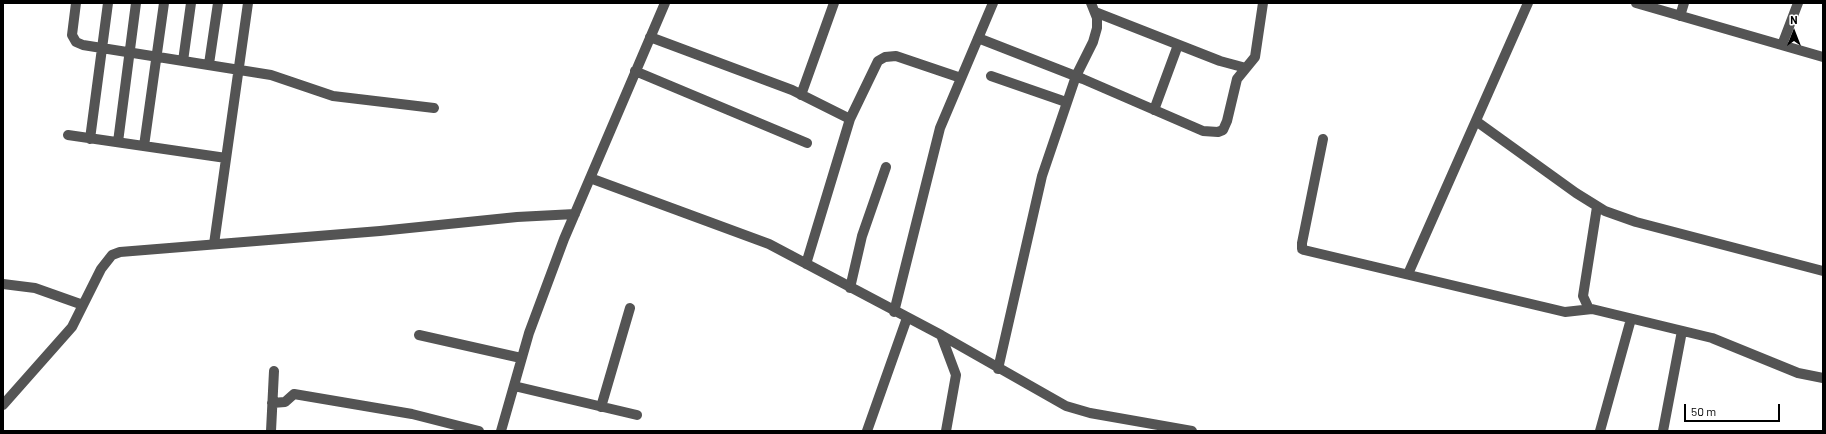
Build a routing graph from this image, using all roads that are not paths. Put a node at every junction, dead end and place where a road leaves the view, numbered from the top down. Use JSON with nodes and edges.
{"nodes":[{"id":1,"x":76,"y":3,"type":"edge"},
{"id":2,"x":108,"y":3,"type":"edge"},
{"id":3,"x":136,"y":3,"type":"edge"},
{"id":4,"x":164,"y":3,"type":"edge"},
{"id":5,"x":191,"y":3,"type":"edge"},
{"id":6,"x":218,"y":3,"type":"edge"},
{"id":7,"x":248,"y":3,"type":"edge"},
{"id":8,"x":665,"y":3,"type":"edge"},
{"id":9,"x":834,"y":3,"type":"edge"},
{"id":10,"x":993,"y":3,"type":"edge"},
{"id":11,"x":1263,"y":3,"type":"edge"},
{"id":12,"x":1528,"y":3,"type":"edge"},
{"id":13,"x":1636,"y":3,"type":"edge"},
{"id":14,"x":1684,"y":3,"type":"edge"},
{"id":15,"x":1798,"y":3,"type":"edge"},
{"id":16,"x":1093,"y":8,"type":"edge"},
{"id":17,"x":1680,"y":16,"type":"junction"},
{"id":18,"x":650,"y":38,"type":"junction"},
{"id":19,"x":978,"y":38,"type":"junction"},
{"id":20,"x":1178,"y":45,"type":"junction"},
{"id":21,"x":1782,"y":45,"type":"junction"},
{"id":22,"x":102,"y":48,"type":"junction"},
{"id":23,"x":129,"y":52,"type":"junction"},
{"id":24,"x":156,"y":56,"type":"junction"},
{"id":25,"x":1823,"y":57,"type":"edge"},
{"id":26,"x":183,"y":61,"type":"junction"},
{"id":27,"x":209,"y":64,"type":"junction"},
{"id":28,"x":1246,"y":68,"type":"junction"},
{"id":29,"x":239,"y":69,"type":"junction"},
{"id":30,"x":635,"y":71,"type":"junction"},
{"id":31,"x":991,"y":76,"type":"dead end"},
{"id":32,"x":1076,"y":76,"type":"junction"},
{"id":33,"x":961,"y":78,"type":"junction"},
{"id":34,"x":801,"y":95,"type":"junction"},
{"id":35,"x":1066,"y":102,"type":"junction"},
{"id":36,"x":434,"y":108,"type":"dead end"},
{"id":37,"x":1154,"y":110,"type":"junction"},
{"id":38,"x":850,"y":119,"type":"junction"},
{"id":39,"x":1476,"y":121,"type":"junction"},
{"id":40,"x":68,"y":136,"type":"dead end"},
{"id":41,"x":90,"y":139,"type":"junction"},
{"id":42,"x":1323,"y":139,"type":"dead end"},
{"id":43,"x":118,"y":142,"type":"junction"},
{"id":44,"x":807,"y":143,"type":"dead end"},
{"id":45,"x":144,"y":146,"type":"junction"},
{"id":46,"x":226,"y":158,"type":"junction"},
{"id":47,"x":886,"y":167,"type":"dead end"},
{"id":48,"x":590,"y":178,"type":"junction"},
{"id":49,"x":1597,"y":207,"type":"junction"},
{"id":50,"x":575,"y":214,"type":"junction"},
{"id":51,"x":214,"y":244,"type":"junction"},
{"id":52,"x":806,"y":264,"type":"junction"},
{"id":53,"x":1823,"y":271,"type":"edge"},
{"id":54,"x":1408,"y":274,"type":"junction"},
{"id":55,"x":3,"y":284,"type":"edge"},
{"id":56,"x":850,"y":288,"type":"junction"},
{"id":57,"x":83,"y":304,"type":"junction"},
{"id":58,"x":630,"y":308,"type":"dead end"},
{"id":59,"x":1590,"y":309,"type":"junction"},
{"id":60,"x":894,"y":312,"type":"junction"},
{"id":61,"x":907,"y":318,"type":"junction"},
{"id":62,"x":1631,"y":318,"type":"junction"},
{"id":63,"x":1682,"y":331,"type":"junction"},
{"id":64,"x":419,"y":335,"type":"dead end"},
{"id":65,"x":941,"y":335,"type":"junction"},
{"id":66,"x":522,"y":358,"type":"junction"},
{"id":67,"x":998,"y":369,"type":"junction"},
{"id":68,"x":274,"y":371,"type":"dead end"},
{"id":69,"x":1823,"y":378,"type":"edge"},
{"id":70,"x":514,"y":386,"type":"junction"},
{"id":71,"x":272,"y":402,"type":"junction"},
{"id":72,"x":3,"y":405,"type":"edge"},
{"id":73,"x":601,"y":407,"type":"junction"},
{"id":74,"x":637,"y":415,"type":"dead end"},
{"id":75,"x":271,"y":431,"type":"edge"},
{"id":76,"x":479,"y":431,"type":"edge"},
{"id":77,"x":501,"y":431,"type":"edge"},
{"id":78,"x":867,"y":431,"type":"edge"},
{"id":79,"x":946,"y":431,"type":"edge"},
{"id":80,"x":1192,"y":431,"type":"edge"},
{"id":81,"x":1600,"y":431,"type":"edge"},
{"id":82,"x":1663,"y":431,"type":"edge"}],
"edges":[{"from":1,"to":22,"type":"street"},
{"from":2,"to":22,"type":"street"},
{"from":3,"to":23,"type":"street"},
{"from":4,"to":24,"type":"street"},
{"from":5,"to":26,"type":"street"},
{"from":6,"to":27,"type":"street"},
{"from":7,"to":29,"type":"street"},
{"from":8,"to":18,"type":"street"},
{"from":9,"to":34,"type":"street"},
{"from":10,"to":19,"type":"street"},
{"from":11,"to":28,"type":"street"},
{"from":12,"to":39,"type":"street"},
{"from":13,"to":17,"type":"street"},
{"from":14,"to":17,"type":"street"},
{"from":15,"to":21,"type":"street"},
{"from":16,"to":20,"type":"street"},
{"from":16,"to":32,"type":"street"},
{"from":17,"to":21,"type":"street"},
{"from":18,"to":30,"type":"street"},
{"from":18,"to":34,"type":"street"},
{"from":19,"to":32,"type":"street"},
{"from":19,"to":33,"type":"street"},
{"from":20,"to":28,"type":"street"},
{"from":20,"to":37,"type":"street"},
{"from":21,"to":25,"type":"street"},
{"from":22,"to":23,"type":"street"},
{"from":22,"to":41,"type":"street"},
{"from":23,"to":24,"type":"street"},
{"from":23,"to":43,"type":"street"},
{"from":24,"to":26,"type":"street"},
{"from":24,"to":45,"type":"street"},
{"from":26,"to":27,"type":"street"},
{"from":27,"to":29,"type":"street"},
{"from":28,"to":37,"type":"street"},
{"from":29,"to":36,"type":"street"},
{"from":29,"to":46,"type":"street"},
{"from":30,"to":44,"type":"street"},
{"from":30,"to":48,"type":"street"},
{"from":31,"to":35,"type":"street"},
{"from":32,"to":35,"type":"street"},
{"from":32,"to":37,"type":"street"},
{"from":33,"to":38,"type":"street"},
{"from":33,"to":60,"type":"street"},
{"from":34,"to":38,"type":"street"},
{"from":35,"to":67,"type":"street"},
{"from":38,"to":52,"type":"street"},
{"from":39,"to":49,"type":"street"},
{"from":39,"to":54,"type":"street"},
{"from":40,"to":41,"type":"street"},
{"from":41,"to":43,"type":"street"},
{"from":42,"to":54,"type":"street"},
{"from":43,"to":45,"type":"street"},
{"from":45,"to":46,"type":"street"},
{"from":46,"to":51,"type":"street"},
{"from":47,"to":56,"type":"street"},
{"from":48,"to":50,"type":"street"},
{"from":48,"to":52,"type":"street"},
{"from":49,"to":53,"type":"street"},
{"from":49,"to":59,"type":"street"},
{"from":50,"to":51,"type":"street"},
{"from":50,"to":66,"type":"street"},
{"from":51,"to":57,"type":"street"},
{"from":52,"to":56,"type":"street"},
{"from":54,"to":59,"type":"street"},
{"from":55,"to":57,"type":"street"},
{"from":56,"to":60,"type":"street"},
{"from":57,"to":72,"type":"street"},
{"from":58,"to":73,"type":"street"},
{"from":59,"to":62,"type":"street"},
{"from":60,"to":61,"type":"street"},
{"from":61,"to":65,"type":"street"},
{"from":61,"to":78,"type":"street"},
{"from":62,"to":63,"type":"street"},
{"from":62,"to":81,"type":"street"},
{"from":63,"to":69,"type":"street"},
{"from":63,"to":82,"type":"street"},
{"from":64,"to":66,"type":"street"},
{"from":65,"to":67,"type":"street"},
{"from":65,"to":79,"type":"street"},
{"from":66,"to":70,"type":"street"},
{"from":67,"to":80,"type":"street"},
{"from":68,"to":71,"type":"street"},
{"from":70,"to":73,"type":"street"},
{"from":70,"to":77,"type":"street"},
{"from":71,"to":75,"type":"street"},
{"from":71,"to":76,"type":"street"},
{"from":73,"to":74,"type":"street"}]}
